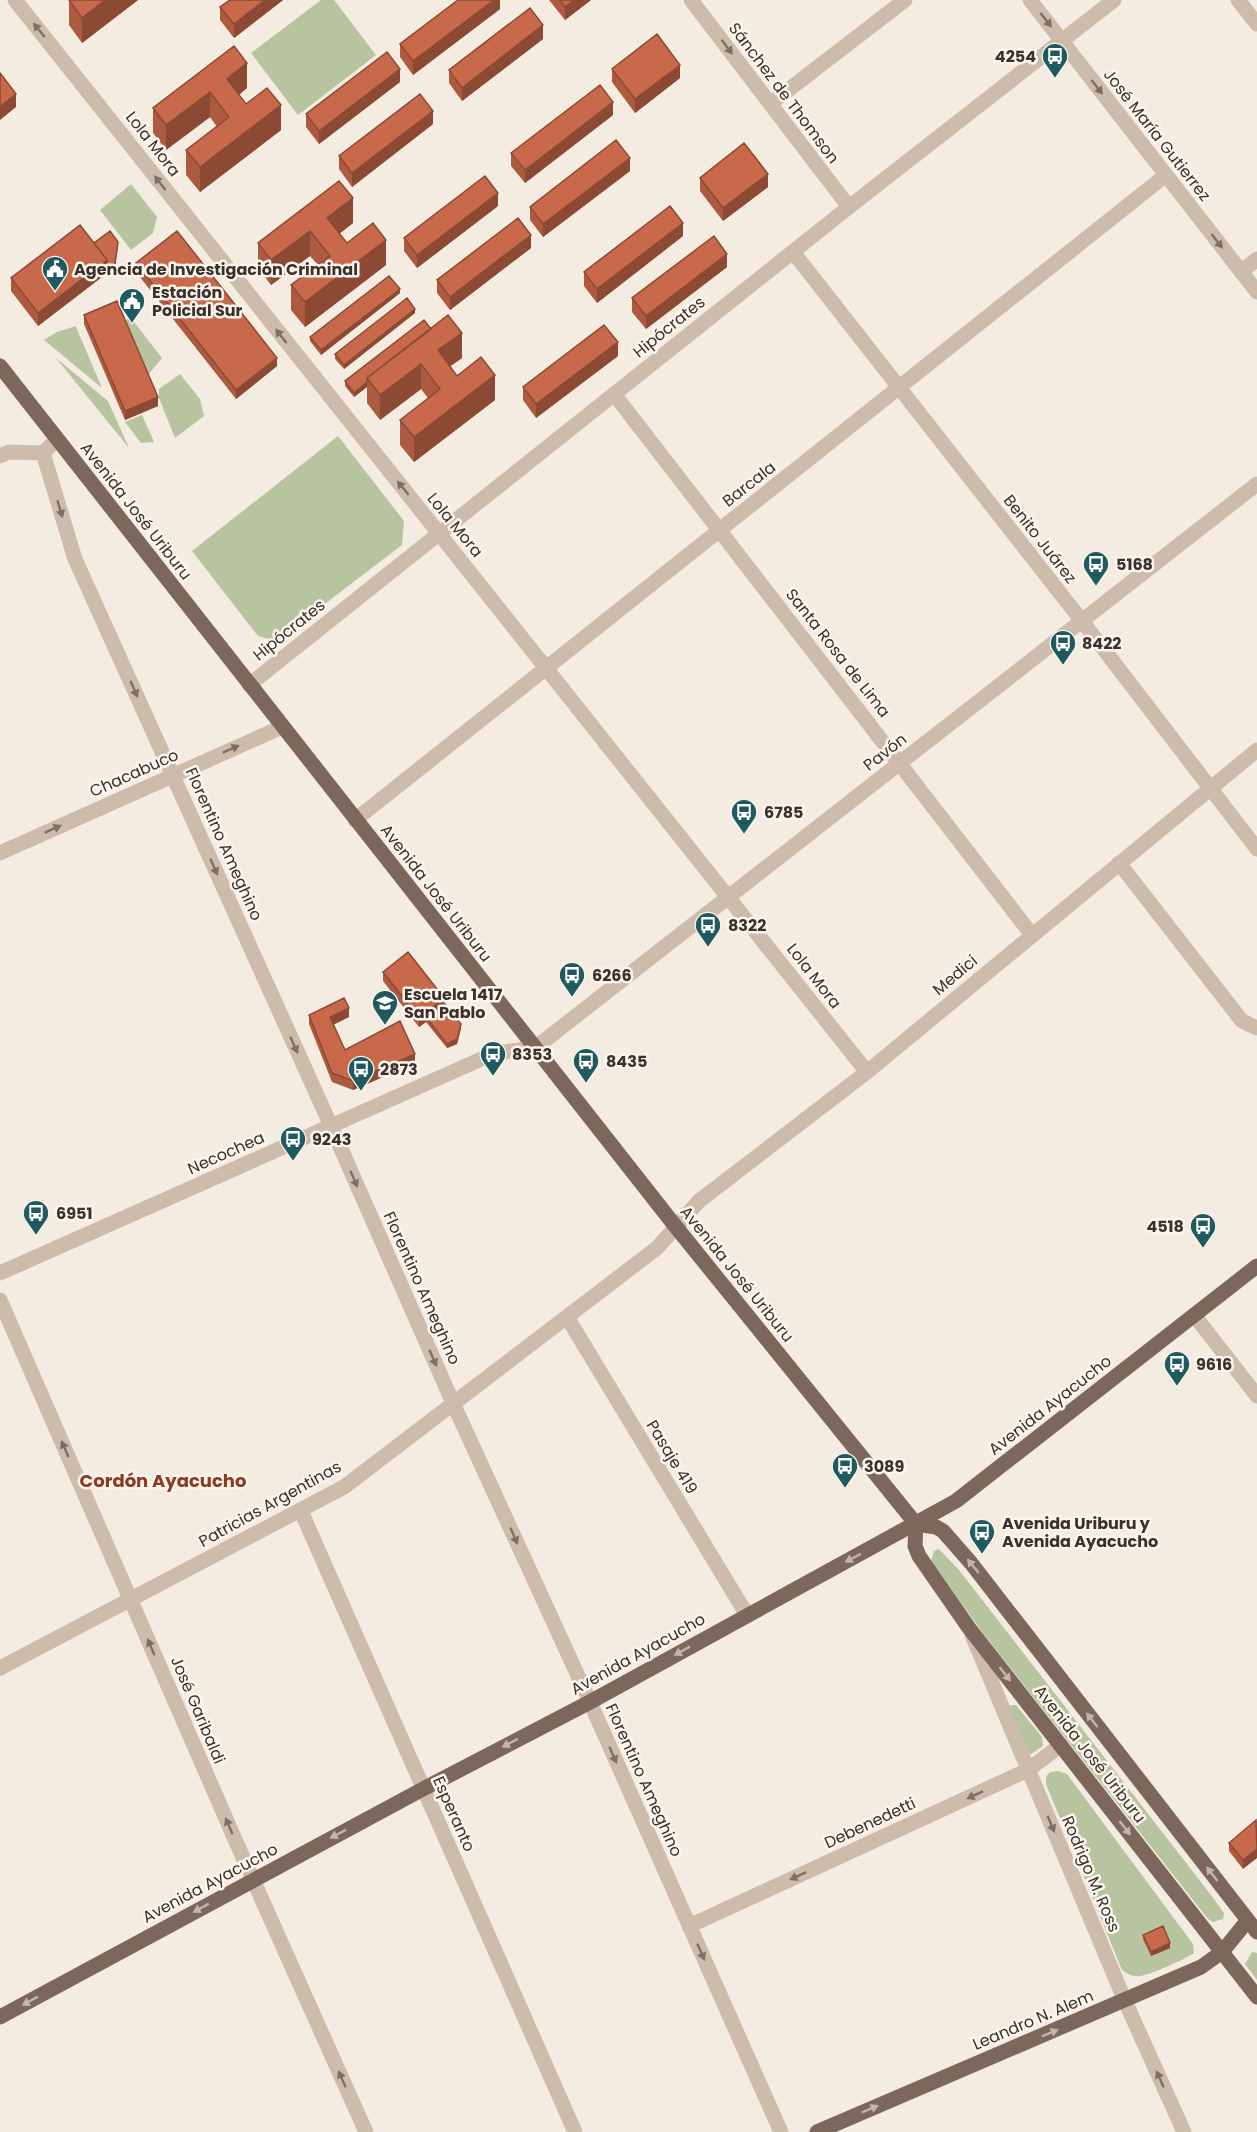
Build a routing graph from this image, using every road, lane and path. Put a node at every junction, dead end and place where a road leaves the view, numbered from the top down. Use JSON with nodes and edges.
{"nodes":[{"id":1,"x":15,"y":0,"type":"edge"},
{"id":2,"x":905,"y":0,"type":"edge"},
{"id":3,"x":1030,"y":0,"type":"edge"},
{"id":4,"x":1114,"y":0,"type":"edge"},
{"id":5,"x":1239,"y":0,"type":"edge"},
{"id":6,"x":694,"y":1,"type":"edge"},
{"id":7,"x":1257,"y":24,"type":"edge"},
{"id":8,"x":1061,"y":41,"type":"junction"},
{"id":9,"x":770,"y":104,"type":"junction"},
{"id":10,"x":1166,"y":175,"type":"junction"},
{"id":11,"x":849,"y":207,"type":"junction"},
{"id":12,"x":793,"y":252,"type":"junction"},
{"id":13,"x":1257,"y":260,"type":"edge"},
{"id":14,"x":1241,"y":272,"type":"junction"},
{"id":15,"x":1257,"y":292,"type":"edge"},
{"id":16,"x":0,"y":366,"type":"edge"},
{"id":17,"x":899,"y":388,"type":"junction"},
{"id":18,"x":615,"y":394,"type":"junction"},
{"id":19,"x":57,"y":440,"type":"junction"},
{"id":20,"x":43,"y":453,"type":"junction"},
{"id":21,"x":0,"y":456,"type":"edge"},
{"id":22,"x":1257,"y":484,"type":"edge"},
{"id":23,"x":720,"y":530,"type":"junction"},
{"id":24,"x":439,"y":534,"type":"junction"},
{"id":25,"x":1082,"y":621,"type":"junction"},
{"id":26,"x":546,"y":668,"type":"junction"},
{"id":27,"x":249,"y":685,"type":"junction"},
{"id":28,"x":282,"y":727,"type":"junction"},
{"id":29,"x":1257,"y":750,"type":"edge"},
{"id":30,"x":900,"y":763,"type":"junction"},
{"id":31,"x":173,"y":776,"type":"junction"},
{"id":32,"x":1209,"y":788,"type":"junction"},
{"id":33,"x":355,"y":820,"type":"junction"},
{"id":34,"x":1257,"y":849,"type":"edge"},
{"id":35,"x":0,"y":853,"type":"edge"},
{"id":36,"x":1119,"y":863,"type":"junction"},
{"id":37,"x":729,"y":897,"type":"junction"},
{"id":38,"x":1032,"y":935,"type":"junction"},
{"id":39,"x":1257,"y":1028,"type":"edge"},
{"id":40,"x":535,"y":1048,"type":"junction"},
{"id":41,"x":867,"y":1072,"type":"junction"},
{"id":42,"x":331,"y":1126,"type":"junction"},
{"id":43,"x":676,"y":1227,"type":"junction"},
{"id":44,"x":1257,"y":1266,"type":"edge"},
{"id":45,"x":0,"y":1273,"type":"edge"},
{"id":46,"x":0,"y":1300,"type":"edge"},
{"id":47,"x":1194,"y":1315,"type":"junction"},
{"id":48,"x":567,"y":1317,"type":"junction"},
{"id":49,"x":1257,"y":1396,"type":"edge"},
{"id":50,"x":453,"y":1403,"type":"junction"},
{"id":51,"x":301,"y":1511,"type":"junction"},
{"id":52,"x":910,"y":1527,"type":"junction"},
{"id":53,"x":130,"y":1598,"type":"junction"},
{"id":54,"x":747,"y":1615,"type":"junction"},
{"id":55,"x":969,"y":1628,"type":"junction"},
{"id":56,"x":0,"y":1668,"type":"edge"},
{"id":57,"x":590,"y":1702,"type":"junction"},
{"id":58,"x":1061,"y":1745,"type":"junction"},
{"id":59,"x":1028,"y":1770,"type":"junction"},
{"id":60,"x":423,"y":1789,"type":"junction"},
{"id":61,"x":252,"y":1880,"type":"junction"},
{"id":62,"x":689,"y":1926,"type":"junction"},
{"id":63,"x":1252,"y":1926,"type":"edge"},
{"id":64,"x":1222,"y":1952,"type":"junction"},
{"id":65,"x":1257,"y":1997,"type":"edge"},
{"id":66,"x":1125,"y":2001,"type":"junction"},
{"id":67,"x":0,"y":2017,"type":"edge"},
{"id":68,"x":366,"y":2132,"type":"edge"},
{"id":69,"x":575,"y":2132,"type":"edge"},
{"id":70,"x":781,"y":2132,"type":"edge"},
{"id":71,"x":817,"y":2132,"type":"edge"},
{"id":72,"x":1184,"y":2132,"type":"edge"}],
"edges":[{"from":24,"to":1,"type":"street","name":"Lola Mora","one_way":true},
{"from":2,"to":9,"type":"street"},
{"from":3,"to":8,"type":"street","name":"José María Gutierrez","one_way":true},
{"from":4,"to":8,"type":"street","name":"Hipócrates"},
{"from":5,"to":7,"type":"street"},
{"from":6,"to":9,"type":"street","name":"Sánchez de Thomson","one_way":true},
{"from":8,"to":10,"type":"street","name":"José María Gutierrez","one_way":true},
{"from":8,"to":11,"type":"street","name":"Hipócrates"},
{"from":9,"to":11,"type":"street","name":"Sánchez de Thomson"},
{"from":10,"to":14,"type":"street","name":"José María Gutierrez","one_way":true},
{"from":10,"to":17,"type":"street","name":"Barcala"},
{"from":11,"to":12,"type":"street","name":"Hipócrates"},
{"from":12,"to":17,"type":"street","name":"Benito Juárez"},
{"from":12,"to":18,"type":"street","name":"Hipócrates"},
{"from":13,"to":14,"type":"street"},
{"from":14,"to":15,"type":"street","name":"José María Gutierrez"},
{"from":16,"to":19,"type":"main road","name":"Avenida José Uriburu"},
{"from":17,"to":23,"type":"street","name":"Barcala"},
{"from":17,"to":25,"type":"street","name":"Benito Juárez"},
{"from":18,"to":23,"type":"street","name":"Santa Rosa de Lima"},
{"from":18,"to":24,"type":"street","name":"Hipócrates"},
{"from":19,"to":20,"type":"street"},
{"from":19,"to":27,"type":"main road","name":"Avenida José Uriburu"},
{"from":20,"to":21,"type":"street"},
{"from":20,"to":31,"type":"street","name":"Florentino Ameghino","one_way":true},
{"from":22,"to":25,"type":"street","name":"Pavón"},
{"from":23,"to":26,"type":"street","name":"Barcala"},
{"from":23,"to":30,"type":"street","name":"Santa Rosa de Lima"},
{"from":24,"to":26,"type":"street","name":"Lola Mora"},
{"from":24,"to":27,"type":"street","name":"Hipócrates"},
{"from":25,"to":30,"type":"street","name":"Pavón"},
{"from":25,"to":32,"type":"street","name":"Benito Juárez"},
{"from":26,"to":33,"type":"street","name":"Barcala"},
{"from":26,"to":37,"type":"street","name":"Lola Mora"},
{"from":27,"to":28,"type":"main road","name":"Avenida José Uriburu"},
{"from":31,"to":28,"type":"street","name":"Chacabuco","one_way":true},
{"from":28,"to":33,"type":"main road","name":"Avenida José Uriburu"},
{"from":29,"to":32,"type":"street","name":"Medici"},
{"from":30,"to":37,"type":"street","name":"Pavón"},
{"from":30,"to":38,"type":"street","name":"Santa Rosa de Lima"},
{"from":35,"to":31,"type":"street","name":"Chacabuco","one_way":true},
{"from":31,"to":42,"type":"street","name":"Florentino Ameghino","one_way":true},
{"from":32,"to":34,"type":"street","name":"Benito Juárez"},
{"from":32,"to":36,"type":"street","name":"Medici"},
{"from":33,"to":40,"type":"main road","name":"Avenida José Uriburu"},
{"from":36,"to":38,"type":"street","name":"Medici"},
{"from":36,"to":39,"type":"street"},
{"from":37,"to":40,"type":"street","name":"Pavón"},
{"from":37,"to":41,"type":"street","name":"Lola Mora"},
{"from":38,"to":41,"type":"street","name":"Medici"},
{"from":40,"to":42,"type":"street","name":"Necochea"},
{"from":40,"to":43,"type":"main road","name":"Avenida José Uriburu"},
{"from":41,"to":43,"type":"street","name":"Medici"},
{"from":42,"to":45,"type":"street","name":"Necochea"},
{"from":42,"to":50,"type":"street","name":"Florentino Ameghino","one_way":true},
{"from":43,"to":48,"type":"street","name":"Patricias Argentinas"},
{"from":43,"to":52,"type":"main road","name":"Avenida José Uriburu"},
{"from":44,"to":47,"type":"main road","name":"Avenida Ayacucho"},
{"from":53,"to":46,"type":"street","name":"José Garibaldi","one_way":true},
{"from":47,"to":49,"type":"street"},
{"from":47,"to":52,"type":"main road","name":"Avenida Ayacucho"},
{"from":48,"to":50,"type":"street","name":"Patricias Argentinas"},
{"from":48,"to":54,"type":"street","name":"Pasaje 419"},
{"from":50,"to":51,"type":"street","name":"Patricias Argentinas"},
{"from":50,"to":57,"type":"street","name":"Florentino Ameghino","one_way":true},
{"from":51,"to":53,"type":"street","name":"Patricias Argentinas"},
{"from":51,"to":60,"type":"street","name":"Esperanto"},
{"from":52,"to":54,"type":"main road","name":"Avenida Ayacucho","one_way":true},
{"from":52,"to":55,"type":"main road","name":"Avenida José Uriburu"},
{"from":63,"to":52,"type":"main road","name":"Avenida José Uriburu","one_way":true},
{"from":53,"to":56,"type":"street","name":"Patricias Argentinas"},
{"from":61,"to":53,"type":"street","name":"José Garibaldi","one_way":true},
{"from":54,"to":57,"type":"main road","name":"Avenida Ayacucho","one_way":true},
{"from":55,"to":58,"type":"main road","name":"Avenida José Uriburu","one_way":true},
{"from":55,"to":59,"type":"street","name":"Rodrigo M. Ross"},
{"from":57,"to":60,"type":"main road","name":"Avenida Ayacucho","one_way":true},
{"from":57,"to":62,"type":"street","name":"Florentino Ameghino","one_way":true},
{"from":58,"to":59,"type":"street","name":"Debenedetti"},
{"from":58,"to":64,"type":"main road","name":"Avenida José Uriburu","one_way":true},
{"from":59,"to":62,"type":"street","name":"Debenedetti","one_way":true},
{"from":59,"to":66,"type":"street","name":"Rodrigo M. Ross","one_way":true},
{"from":60,"to":61,"type":"main road","name":"Avenida Ayacucho","one_way":true},
{"from":60,"to":69,"type":"street","name":"Esperanto"},
{"from":61,"to":67,"type":"main road","name":"Avenida Ayacucho","one_way":true},
{"from":68,"to":61,"type":"street","name":"José Garibaldi","one_way":true},
{"from":62,"to":70,"type":"street","name":"Florentino Ameghino","one_way":true},
{"from":63,"to":64,"type":"main road","name":"Leandro N. Alem"},
{"from":64,"to":65,"type":"main road","name":"Avenida José Uriburu"},
{"from":64,"to":66,"type":"main road","name":"Leandro N. Alem"},
{"from":71,"to":66,"type":"main road","name":"Leandro N. Alem","one_way":true},
{"from":72,"to":66,"type":"street","name":"Rodrigo M. Ross","one_way":true}]}
